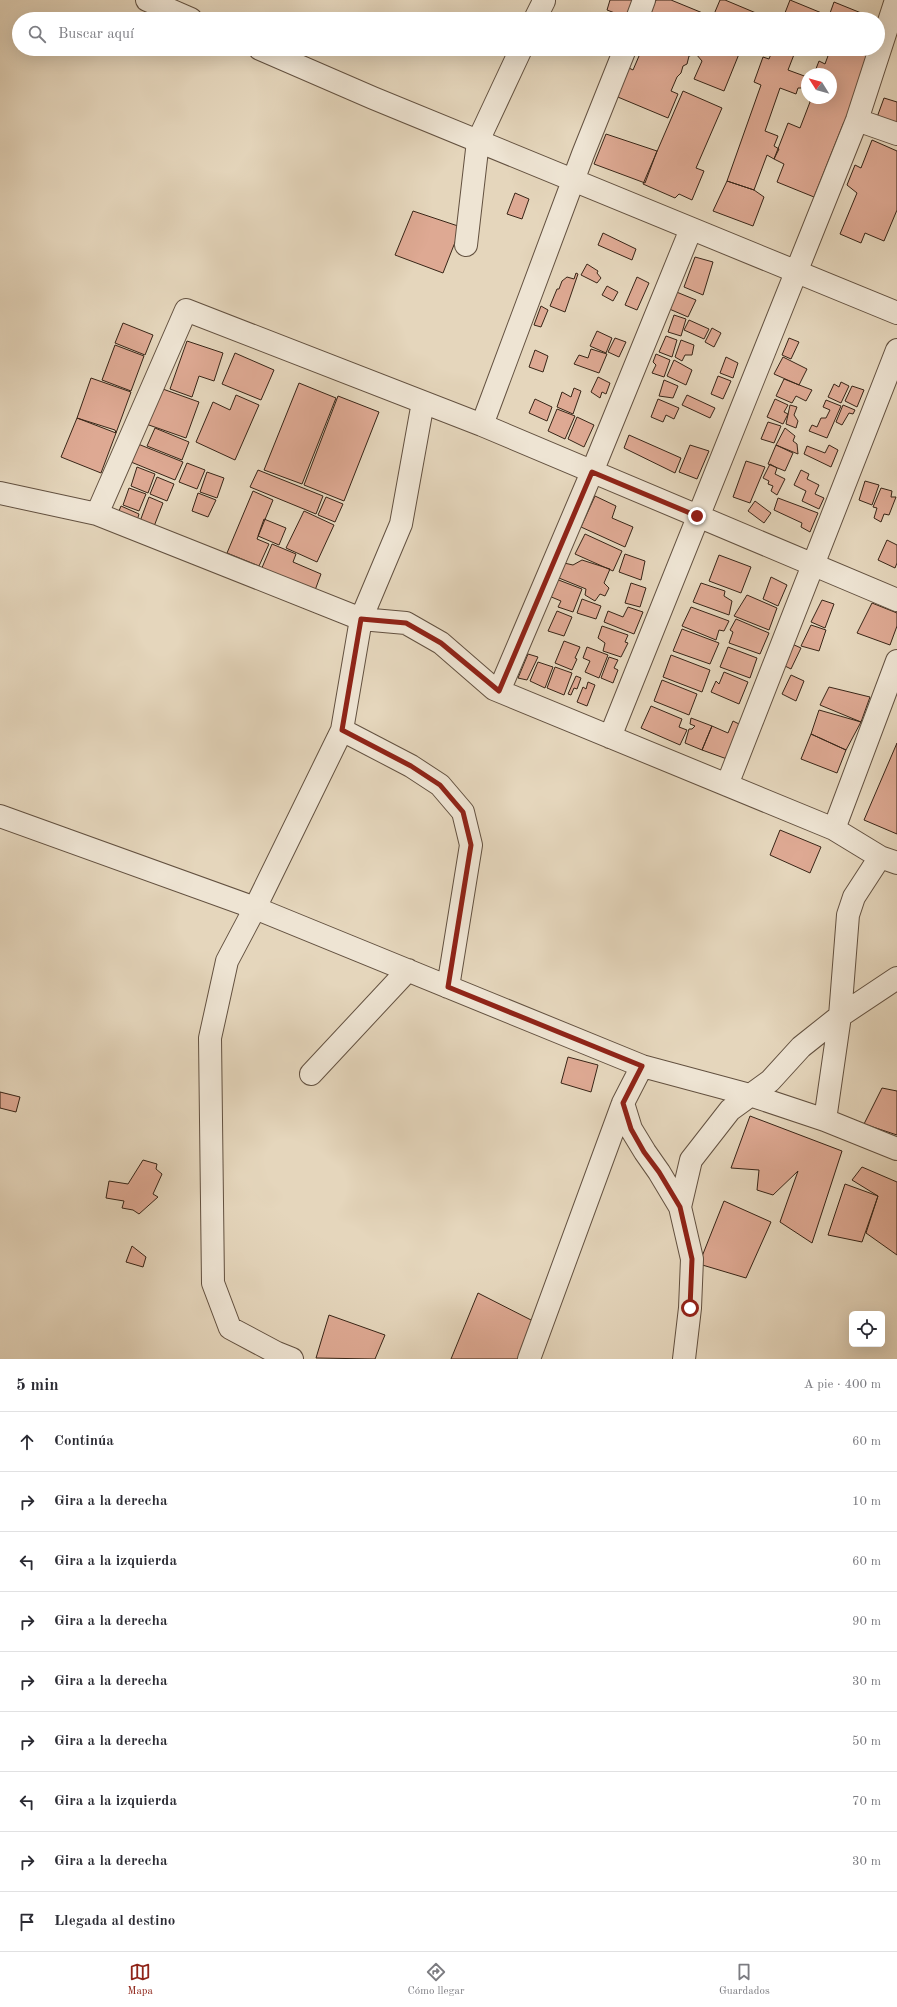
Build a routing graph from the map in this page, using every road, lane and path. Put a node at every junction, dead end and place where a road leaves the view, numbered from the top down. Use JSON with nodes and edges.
{"nodes":[{"id":1,"x":147,"y":0,"type":"edge"},
{"id":2,"x":644,"y":0,"type":"edge"},
{"id":3,"x":175,"y":12,"type":"edge"},
{"id":4,"x":640,"y":12,"type":"edge"},
{"id":5,"x":894,"y":13,"type":"edge"},
{"id":6,"x":885,"y":39,"type":"edge"},
{"id":7,"x":277,"y":56,"type":"edge"},
{"id":8,"x":518,"y":56,"type":"edge"},
{"id":9,"x":622,"y":56,"type":"edge"},
{"id":10,"x":879,"y":56,"type":"edge"},
{"id":11,"x":857,"y":120,"type":"junction"},
{"id":12,"x":897,"y":134,"type":"edge"},
{"id":13,"x":478,"y":141,"type":"junction"},
{"id":14,"x":574,"y":181,"type":"junction"},
{"id":15,"x":691,"y":229,"type":"junction"},
{"id":16,"x":466,"y":245,"type":"dead end"},
{"id":17,"x":797,"y":272,"type":"junction"},
{"id":18,"x":897,"y":313,"type":"edge"},
{"id":19,"x":897,"y":350,"type":"edge"},
{"id":20,"x":423,"y":402,"type":"junction"},
{"id":21,"x":482,"y":425,"type":"junction"},
{"id":22,"x":592,"y":472,"type":"junction"},
{"id":23,"x":0,"y":493,"type":"edge"},
{"id":24,"x":98,"y":514,"type":"junction"},
{"id":25,"x":697,"y":516,"type":"junction"},
{"id":26,"x":813,"y":565,"type":"junction"},
{"id":27,"x":897,"y":600,"type":"edge"},
{"id":28,"x":361,"y":619,"type":"junction"},
{"id":29,"x":897,"y":661,"type":"edge"},
{"id":30,"x":499,"y":691,"type":"junction"},
{"id":31,"x":342,"y":730,"type":"junction"},
{"id":32,"x":610,"y":737,"type":"junction"},
{"id":33,"x":727,"y":785,"type":"junction"},
{"id":34,"x":0,"y":816,"type":"edge"},
{"id":35,"x":834,"y":829,"type":"junction"},
{"id":36,"x":888,"y":860,"type":"edge"},
{"id":37,"x":255,"y":908,"type":"junction"},
{"id":38,"x":408,"y":970,"type":"junction"},
{"id":39,"x":897,"y":978,"type":"edge"},
{"id":40,"x":448,"y":987,"type":"junction"},
{"id":41,"x":840,"y":1016,"type":"junction"},
{"id":42,"x":642,"y":1066,"type":"junction"},
{"id":43,"x":311,"y":1074,"type":"dead end"},
{"id":44,"x":750,"y":1095,"type":"junction"},
{"id":45,"x":623,"y":1103,"type":"junction"},
{"id":46,"x":825,"y":1120,"type":"junction"},
{"id":47,"x":897,"y":1149,"type":"edge"},
{"id":48,"x":680,"y":1207,"type":"junction"},
{"id":49,"x":292,"y":1359,"type":"edge"},
{"id":50,"x":529,"y":1359,"type":"edge"},
{"id":51,"x":684,"y":1359,"type":"edge"}],
"edges":[{"from":1,"to":3,"type":"street"},
{"from":2,"to":4,"type":"street"},
{"from":5,"to":6,"type":"street"},
{"from":7,"to":13,"type":"street"},
{"from":8,"to":13,"type":"street"},
{"from":9,"to":14,"type":"street"},
{"from":10,"to":11,"type":"street"},
{"from":11,"to":12,"type":"street"},
{"from":11,"to":17,"type":"street"},
{"from":13,"to":14,"type":"street"},
{"from":13,"to":16,"type":"street"},
{"from":14,"to":15,"type":"street"},
{"from":14,"to":21,"type":"street"},
{"from":15,"to":17,"type":"street"},
{"from":15,"to":22,"type":"street"},
{"from":17,"to":18,"type":"street"},
{"from":17,"to":25,"type":"street"},
{"from":19,"to":26,"type":"street"},
{"from":20,"to":21,"type":"street"},
{"from":20,"to":24,"type":"street"},
{"from":20,"to":28,"type":"street"},
{"from":21,"to":22,"type":"street"},
{"from":22,"to":25,"type":"street"},
{"from":22,"to":30,"type":"street"},
{"from":23,"to":24,"type":"street"},
{"from":24,"to":28,"type":"street"},
{"from":25,"to":26,"type":"street"},
{"from":25,"to":32,"type":"street"},
{"from":26,"to":27,"type":"street"},
{"from":26,"to":33,"type":"street"},
{"from":28,"to":30,"type":"street"},
{"from":28,"to":31,"type":"street"},
{"from":29,"to":35,"type":"street"},
{"from":30,"to":32,"type":"street"},
{"from":31,"to":37,"type":"street"},
{"from":31,"to":40,"type":"street"},
{"from":32,"to":33,"type":"street"},
{"from":33,"to":35,"type":"street"},
{"from":34,"to":37,"type":"street"},
{"from":35,"to":36,"type":"street"},
{"from":36,"to":41,"type":"street"},
{"from":37,"to":38,"type":"street"},
{"from":37,"to":49,"type":"street"},
{"from":38,"to":40,"type":"street"},
{"from":38,"to":43,"type":"street"},
{"from":39,"to":41,"type":"street"},
{"from":40,"to":42,"type":"street"},
{"from":41,"to":44,"type":"street"},
{"from":41,"to":46,"type":"street"},
{"from":42,"to":44,"type":"street"},
{"from":42,"to":45,"type":"street"},
{"from":44,"to":46,"type":"street"},
{"from":44,"to":48,"type":"street"},
{"from":45,"to":48,"type":"street"},
{"from":45,"to":50,"type":"street"},
{"from":46,"to":47,"type":"street"},
{"from":48,"to":51,"type":"street"}]}
